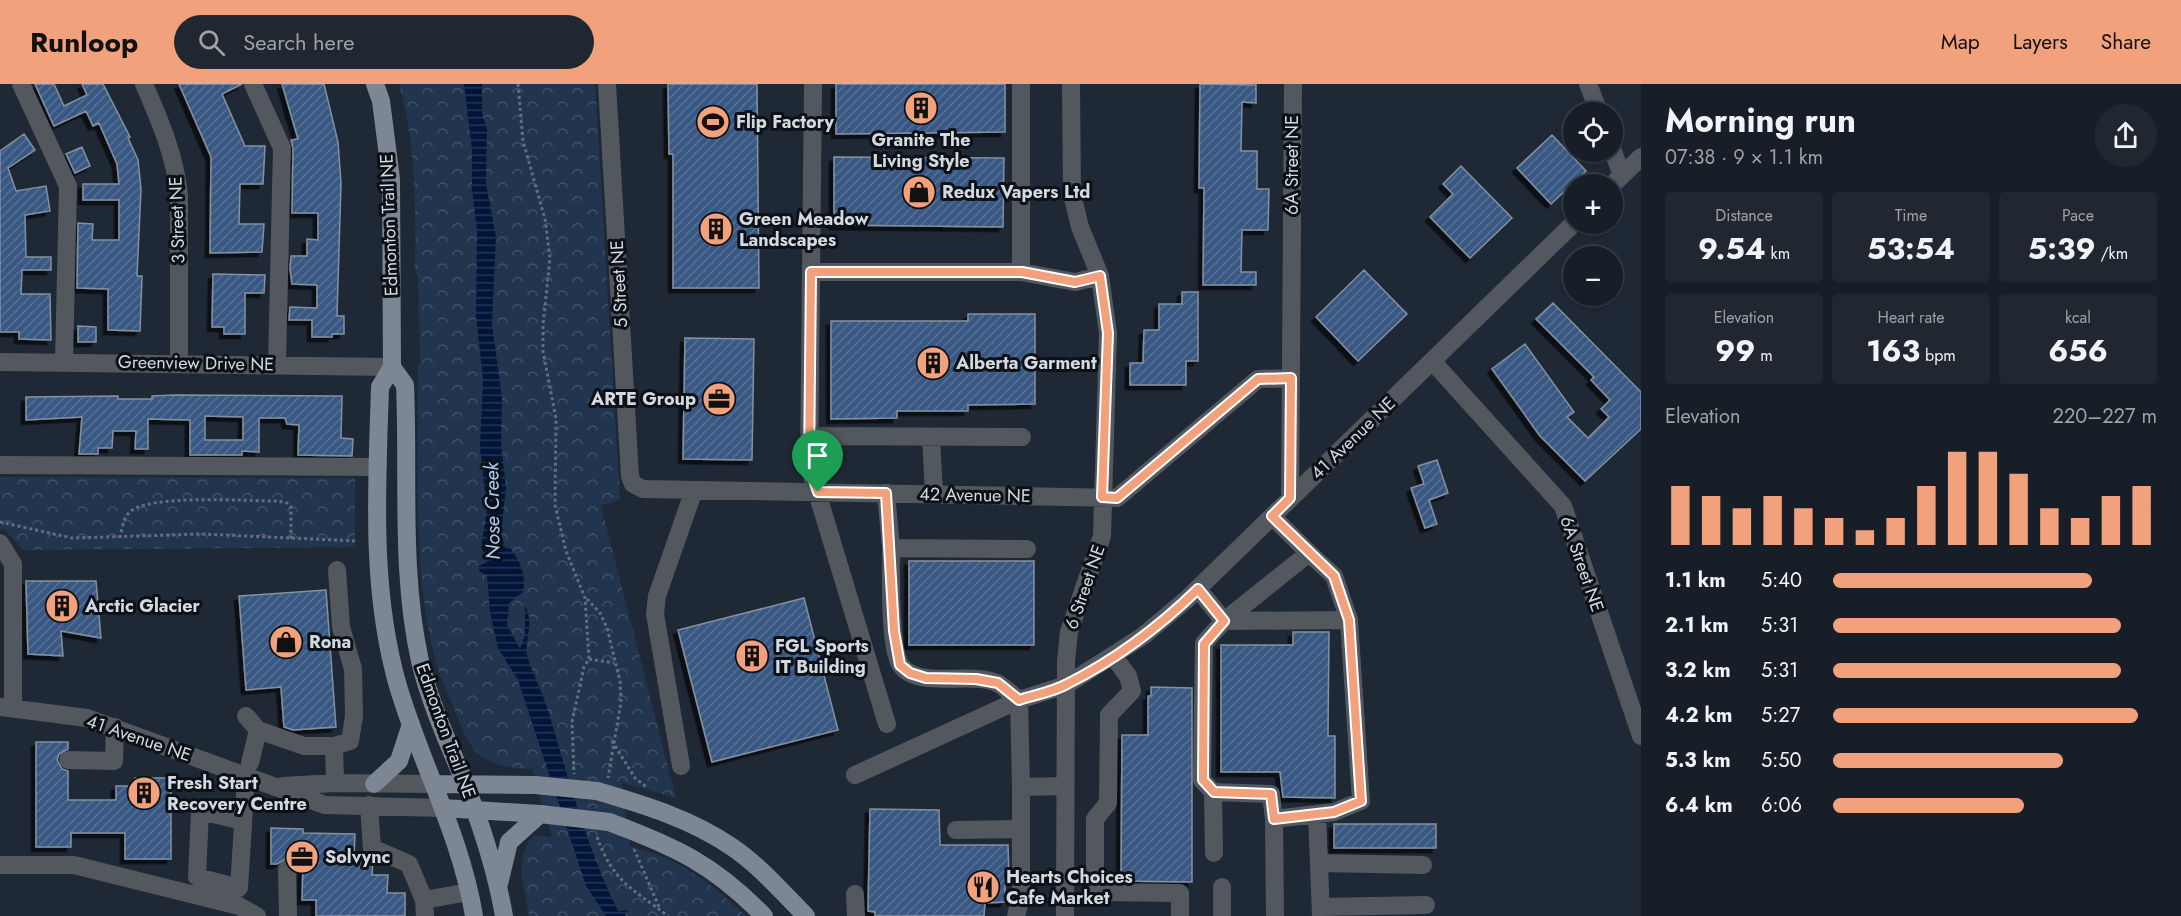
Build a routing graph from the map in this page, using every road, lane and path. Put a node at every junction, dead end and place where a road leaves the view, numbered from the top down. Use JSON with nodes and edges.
{"nodes":[{"id":1,"x":21,"y":84,"type":"edge"},
{"id":2,"x":144,"y":84,"type":"edge"},
{"id":3,"x":254,"y":84,"type":"edge"},
{"id":4,"x":375,"y":84,"type":"edge"},
{"id":5,"x":518,"y":84,"type":"edge"},
{"id":6,"x":607,"y":84,"type":"edge"},
{"id":7,"x":813,"y":84,"type":"edge"},
{"id":8,"x":1021,"y":84,"type":"edge"},
{"id":9,"x":1071,"y":84,"type":"edge"},
{"id":10,"x":1293,"y":84,"type":"edge"},
{"id":11,"x":1588,"y":84,"type":"edge"},
{"id":12,"x":1595,"y":102,"type":"edge"},
{"id":13,"x":1641,"y":157,"type":"edge"},
{"id":14,"x":1623,"y":174,"type":"edge"},
{"id":15,"x":1563,"y":234,"type":"edge"},
{"id":16,"x":811,"y":272,"type":"junction"},
{"id":17,"x":1022,"y":272,"type":"junction"},
{"id":18,"x":1100,"y":276,"type":"junction"},
{"id":19,"x":0,"y":362,"type":"edge"},
{"id":20,"x":64,"y":362,"type":"junction"},
{"id":21,"x":179,"y":363,"type":"junction"},
{"id":22,"x":1433,"y":363,"type":"junction"},
{"id":23,"x":277,"y":364,"type":"junction"},
{"id":24,"x":392,"y":367,"type":"junction"},
{"id":25,"x":1291,"y":378,"type":"junction"},
{"id":26,"x":810,"y":436,"type":"junction"},
{"id":27,"x":931,"y":437,"type":"junction"},
{"id":28,"x":1022,"y":437,"type":"dead end"},
{"id":29,"x":0,"y":465,"type":"edge"},
{"id":30,"x":378,"y":467,"type":"junction"},
{"id":31,"x":633,"y":484,"type":"joint"},
{"id":32,"x":694,"y":490,"type":"junction"},
{"id":33,"x":818,"y":492,"type":"junction"},
{"id":34,"x":886,"y":493,"type":"junction"},
{"id":35,"x":934,"y":494,"type":"junction"},
{"id":36,"x":1102,"y":497,"type":"junction"},
{"id":37,"x":1290,"y":498,"type":"junction"},
{"id":38,"x":1272,"y":516,"type":"junction"},
{"id":39,"x":0,"y":522,"type":"edge"},
{"id":40,"x":120,"y":538,"type":"junction"},
{"id":41,"x":291,"y":539,"type":"junction"},
{"id":42,"x":357,"y":541,"type":"dead end"},
{"id":43,"x":891,"y":548,"type":"junction"},
{"id":44,"x":1027,"y":549,"type":"dead end"},
{"id":45,"x":2,"y":550,"type":"edge"},
{"id":46,"x":1309,"y":553,"type":"junction"},
{"id":47,"x":338,"y":570,"type":"dead end"},
{"id":48,"x":1198,"y":589,"type":"junction"},
{"id":49,"x":585,"y":598,"type":"junction"},
{"id":50,"x":1349,"y":620,"type":"junction"},
{"id":51,"x":1224,"y":621,"type":"junction"},
{"id":52,"x":1113,"y":656,"type":"junction"},
{"id":53,"x":589,"y":659,"type":"junction"},
{"id":54,"x":614,"y":663,"type":"junction"},
{"id":55,"x":1066,"y":685,"type":"junction"},
{"id":56,"x":1019,"y":700,"type":"junction"},
{"id":57,"x":6,"y":707,"type":"edge"},
{"id":58,"x":246,"y":716,"type":"dead end"},
{"id":59,"x":1638,"y":717,"type":"edge"},
{"id":60,"x":411,"y":724,"type":"junction"},
{"id":61,"x":887,"y":724,"type":"dead end"},
{"id":62,"x":114,"y":727,"type":"junction"},
{"id":63,"x":258,"y":730,"type":"junction"},
{"id":64,"x":1641,"y":736,"type":"edge"},
{"id":65,"x":612,"y":741,"type":"junction"},
{"id":66,"x":334,"y":746,"type":"junction"},
{"id":67,"x":68,"y":760,"type":"dead end"},
{"id":68,"x":681,"y":766,"type":"dead end"},
{"id":69,"x":248,"y":769,"type":"junction"},
{"id":70,"x":855,"y":775,"type":"dead end"},
{"id":71,"x":577,"y":782,"type":"dead end"},
{"id":72,"x":335,"y":783,"type":"junction"},
{"id":73,"x":374,"y":783,"type":"junction"},
{"id":74,"x":434,"y":784,"type":"junction"},
{"id":75,"x":465,"y":784,"type":"junction"},
{"id":76,"x":602,"y":786,"type":"junction"},
{"id":77,"x":1065,"y":786,"type":"junction"},
{"id":78,"x":273,"y":787,"type":"junction"},
{"id":79,"x":1021,"y":787,"type":"junction"},
{"id":80,"x":1214,"y":792,"type":"junction"},
{"id":81,"x":656,"y":793,"type":"dead end"},
{"id":82,"x":369,"y":805,"type":"junction"},
{"id":83,"x":443,"y":808,"type":"junction"},
{"id":84,"x":474,"y":810,"type":"junction"},
{"id":85,"x":540,"y":814,"type":"junction"},
{"id":86,"x":1317,"y":814,"type":"junction"},
{"id":87,"x":1274,"y":819,"type":"junction"},
{"id":88,"x":243,"y":821,"type":"dead end"},
{"id":89,"x":602,"y":827,"type":"junction"},
{"id":90,"x":1021,"y":829,"type":"junction"},
{"id":91,"x":956,"y":830,"type":"dead end"},
{"id":92,"x":632,"y":846,"type":"dead end"},
{"id":93,"x":1065,"y":851,"type":"junction"},
{"id":94,"x":1095,"y":851,"type":"junction"},
{"id":95,"x":1214,"y":853,"type":"dead end"},
{"id":96,"x":1319,"y":863,"type":"junction"},
{"id":97,"x":0,"y":865,"type":"edge"},
{"id":98,"x":1423,"y":865,"type":"dead end"},
{"id":99,"x":287,"y":870,"type":"dead end"},
{"id":100,"x":498,"y":885,"type":"junction"},
{"id":101,"x":1222,"y":887,"type":"dead end"},
{"id":102,"x":469,"y":892,"type":"junction"},
{"id":103,"x":855,"y":894,"type":"dead end"},
{"id":104,"x":1426,"y":905,"type":"dead end"},
{"id":105,"x":425,"y":908,"type":"edge"},
{"id":106,"x":661,"y":910,"type":"junction"},
{"id":107,"x":1321,"y":912,"type":"edge"},
{"id":108,"x":257,"y":916,"type":"edge"},
{"id":109,"x":288,"y":916,"type":"edge"},
{"id":110,"x":474,"y":916,"type":"edge"},
{"id":111,"x":504,"y":916,"type":"edge"},
{"id":112,"x":668,"y":916,"type":"edge"},
{"id":113,"x":764,"y":916,"type":"edge"},
{"id":114,"x":806,"y":916,"type":"edge"},
{"id":115,"x":856,"y":916,"type":"edge"},
{"id":116,"x":1016,"y":916,"type":"edge"},
{"id":117,"x":1065,"y":916,"type":"edge"},
{"id":118,"x":1180,"y":916,"type":"edge"},
{"id":119,"x":1222,"y":916,"type":"edge"},
{"id":120,"x":1275,"y":916,"type":"edge"}],
"edges":[{"from":1,"to":20,"type":"street"},
{"from":2,"to":21,"type":"street","name":"3 Street NE"},
{"from":3,"to":23,"type":"street"},
{"from":4,"to":24,"type":"main road","name":"Edmonton Trail NE"},
{"from":5,"to":49,"type":"path"},
{"from":6,"to":31,"type":"street","name":"5 Street NE"},
{"from":7,"to":16,"type":"street"},
{"from":8,"to":17,"type":"street"},
{"from":9,"to":18,"type":"street","name":"6 Street NE"},
{"from":10,"to":25,"type":"street","name":"6A Street NE"},
{"from":11,"to":12,"type":"street"},
{"from":13,"to":14,"type":"street"},
{"from":15,"to":22,"type":"street","name":"41 Avenue NE"},
{"from":16,"to":17,"type":"street"},
{"from":16,"to":26,"type":"street"},
{"from":17,"to":18,"type":"street"},
{"from":18,"to":36,"type":"street","name":"6 Street NE"},
{"from":19,"to":20,"type":"street","name":"Greenview Drive NE"},
{"from":20,"to":21,"type":"street","name":"Greenview Drive NE"},
{"from":21,"to":23,"type":"street","name":"Greenview Drive NE"},
{"from":22,"to":37,"type":"street","name":"41 Avenue NE"},
{"from":22,"to":59,"type":"street","name":"6A Street NE"},
{"from":23,"to":24,"type":"street","name":"Greenview Drive NE"},
{"from":24,"to":30,"type":"main road","name":"Edmonton Trail NE"},
{"from":24,"to":75,"type":"main road","name":"Edmonton Trail NE"},
{"from":25,"to":36,"type":"street","name":"42 Avenue NE"},
{"from":25,"to":37,"type":"street","name":"6A Street NE"},
{"from":26,"to":27,"type":"street"},
{"from":26,"to":33,"type":"street"},
{"from":27,"to":28,"type":"street"},
{"from":27,"to":35,"type":"street"},
{"from":29,"to":30,"type":"street"},
{"from":30,"to":60,"type":"main road","name":"Edmonton Trail NE"},
{"from":31,"to":32,"type":"street","name":"42 Avenue NE"},
{"from":32,"to":33,"type":"street","name":"42 Avenue NE"},
{"from":32,"to":68,"type":"street"},
{"from":33,"to":34,"type":"street","name":"42 Avenue NE"},
{"from":33,"to":61,"type":"street"},
{"from":34,"to":35,"type":"street","name":"42 Avenue NE"},
{"from":34,"to":43,"type":"street"},
{"from":35,"to":36,"type":"street","name":"42 Avenue NE"},
{"from":36,"to":55,"type":"street","name":"6 Street NE"},
{"from":37,"to":38,"type":"street","name":"41 Avenue NE"},
{"from":38,"to":46,"type":"street"},
{"from":38,"to":48,"type":"street","name":"41 Avenue NE"},
{"from":39,"to":40,"type":"path"},
{"from":40,"to":41,"type":"path"},
{"from":40,"to":41,"type":"path"},
{"from":41,"to":42,"type":"path"},
{"from":43,"to":44,"type":"street"},
{"from":43,"to":56,"type":"street"},
{"from":45,"to":57,"type":"street"},
{"from":46,"to":50,"type":"street"},
{"from":46,"to":51,"type":"street"},
{"from":47,"to":66,"type":"street"},
{"from":48,"to":51,"type":"street"},
{"from":48,"to":52,"type":"street","name":"41 Avenue NE"},
{"from":49,"to":53,"type":"path"},
{"from":49,"to":54,"type":"path"},
{"from":50,"to":51,"type":"street"},
{"from":50,"to":86,"type":"street"},
{"from":51,"to":80,"type":"street"},
{"from":52,"to":55,"type":"street","name":"41 Avenue NE"},
{"from":52,"to":94,"type":"street"},
{"from":53,"to":54,"type":"path"},
{"from":53,"to":71,"type":"path"},
{"from":54,"to":65,"type":"path"},
{"from":55,"to":56,"type":"street","name":"41 Avenue NE"},
{"from":55,"to":77,"type":"street","name":"6 Street NE"},
{"from":56,"to":70,"type":"street","name":"41 Avenue NE"},
{"from":56,"to":79,"type":"street"},
{"from":57,"to":62,"type":"street","name":"41 Avenue NE"},
{"from":58,"to":63,"type":"street"},
{"from":59,"to":64,"type":"street","name":"6A Street NE"},
{"from":60,"to":73,"type":"main road"},
{"from":60,"to":74,"type":"main road","name":"Edmonton Trail NE"},
{"from":62,"to":67,"type":"street"},
{"from":62,"to":69,"type":"street","name":"41 Avenue NE"},
{"from":63,"to":66,"type":"street"},
{"from":63,"to":69,"type":"street"},
{"from":65,"to":76,"type":"path"},
{"from":65,"to":81,"type":"path"},
{"from":66,"to":72,"type":"street"},
{"from":69,"to":78,"type":"street","name":"41 Avenue NE"},
{"from":69,"to":88,"type":"street"},
{"from":72,"to":73,"type":"street","name":"41 Avenue NE"},
{"from":72,"to":78,"type":"street","name":"41 Avenue NE"},
{"from":73,"to":74,"type":"street","name":"41 Avenue NE"},
{"from":74,"to":75,"type":"main road"},
{"from":74,"to":83,"type":"main road","name":"Edmonton Trail NE"},
{"from":75,"to":76,"type":"main road","bridge":true},
{"from":75,"to":84,"type":"main road","name":"Edmonton Trail NE"},
{"from":76,"to":114,"type":"main road"},
{"from":77,"to":79,"type":"street"},
{"from":77,"to":93,"type":"street","name":"6 Street NE"},
{"from":78,"to":82,"type":"street","name":"41 Avenue NE"},
{"from":79,"to":90,"type":"street"},
{"from":80,"to":87,"type":"street"},
{"from":80,"to":95,"type":"street"},
{"from":82,"to":83,"type":"street","name":"41 Avenue NE"},
{"from":82,"to":105,"type":"street"},
{"from":83,"to":84,"type":"main road"},
{"from":83,"to":102,"type":"main road","name":"Edmonton Trail NE"},
{"from":84,"to":85,"type":"main road"},
{"from":84,"to":100,"type":"main road","name":"Edmonton Trail NE"},
{"from":85,"to":89,"type":"main road","bridge":true},
{"from":85,"to":100,"type":"main road"},
{"from":86,"to":87,"type":"street"},
{"from":86,"to":96,"type":"street"},
{"from":87,"to":120,"type":"street"},
{"from":89,"to":106,"type":"path"},
{"from":89,"to":113,"type":"main road"},
{"from":90,"to":91,"type":"street"},
{"from":90,"to":116,"type":"street"},
{"from":92,"to":106,"type":"path"},
{"from":93,"to":94,"type":"street"},
{"from":93,"to":117,"type":"street","name":"6 Street NE"},
{"from":94,"to":118,"type":"street"},
{"from":96,"to":98,"type":"street"},
{"from":96,"to":107,"type":"street"},
{"from":97,"to":108,"type":"street"},
{"from":99,"to":109,"type":"street"},
{"from":100,"to":111,"type":"main road","name":"Edmonton Trail NE"},
{"from":101,"to":119,"type":"street"},
{"from":102,"to":105,"type":"street"},
{"from":102,"to":110,"type":"main road","name":"Edmonton Trail NE"},
{"from":103,"to":115,"type":"street"},
{"from":104,"to":107,"type":"street"},
{"from":106,"to":112,"type":"path"}]}
